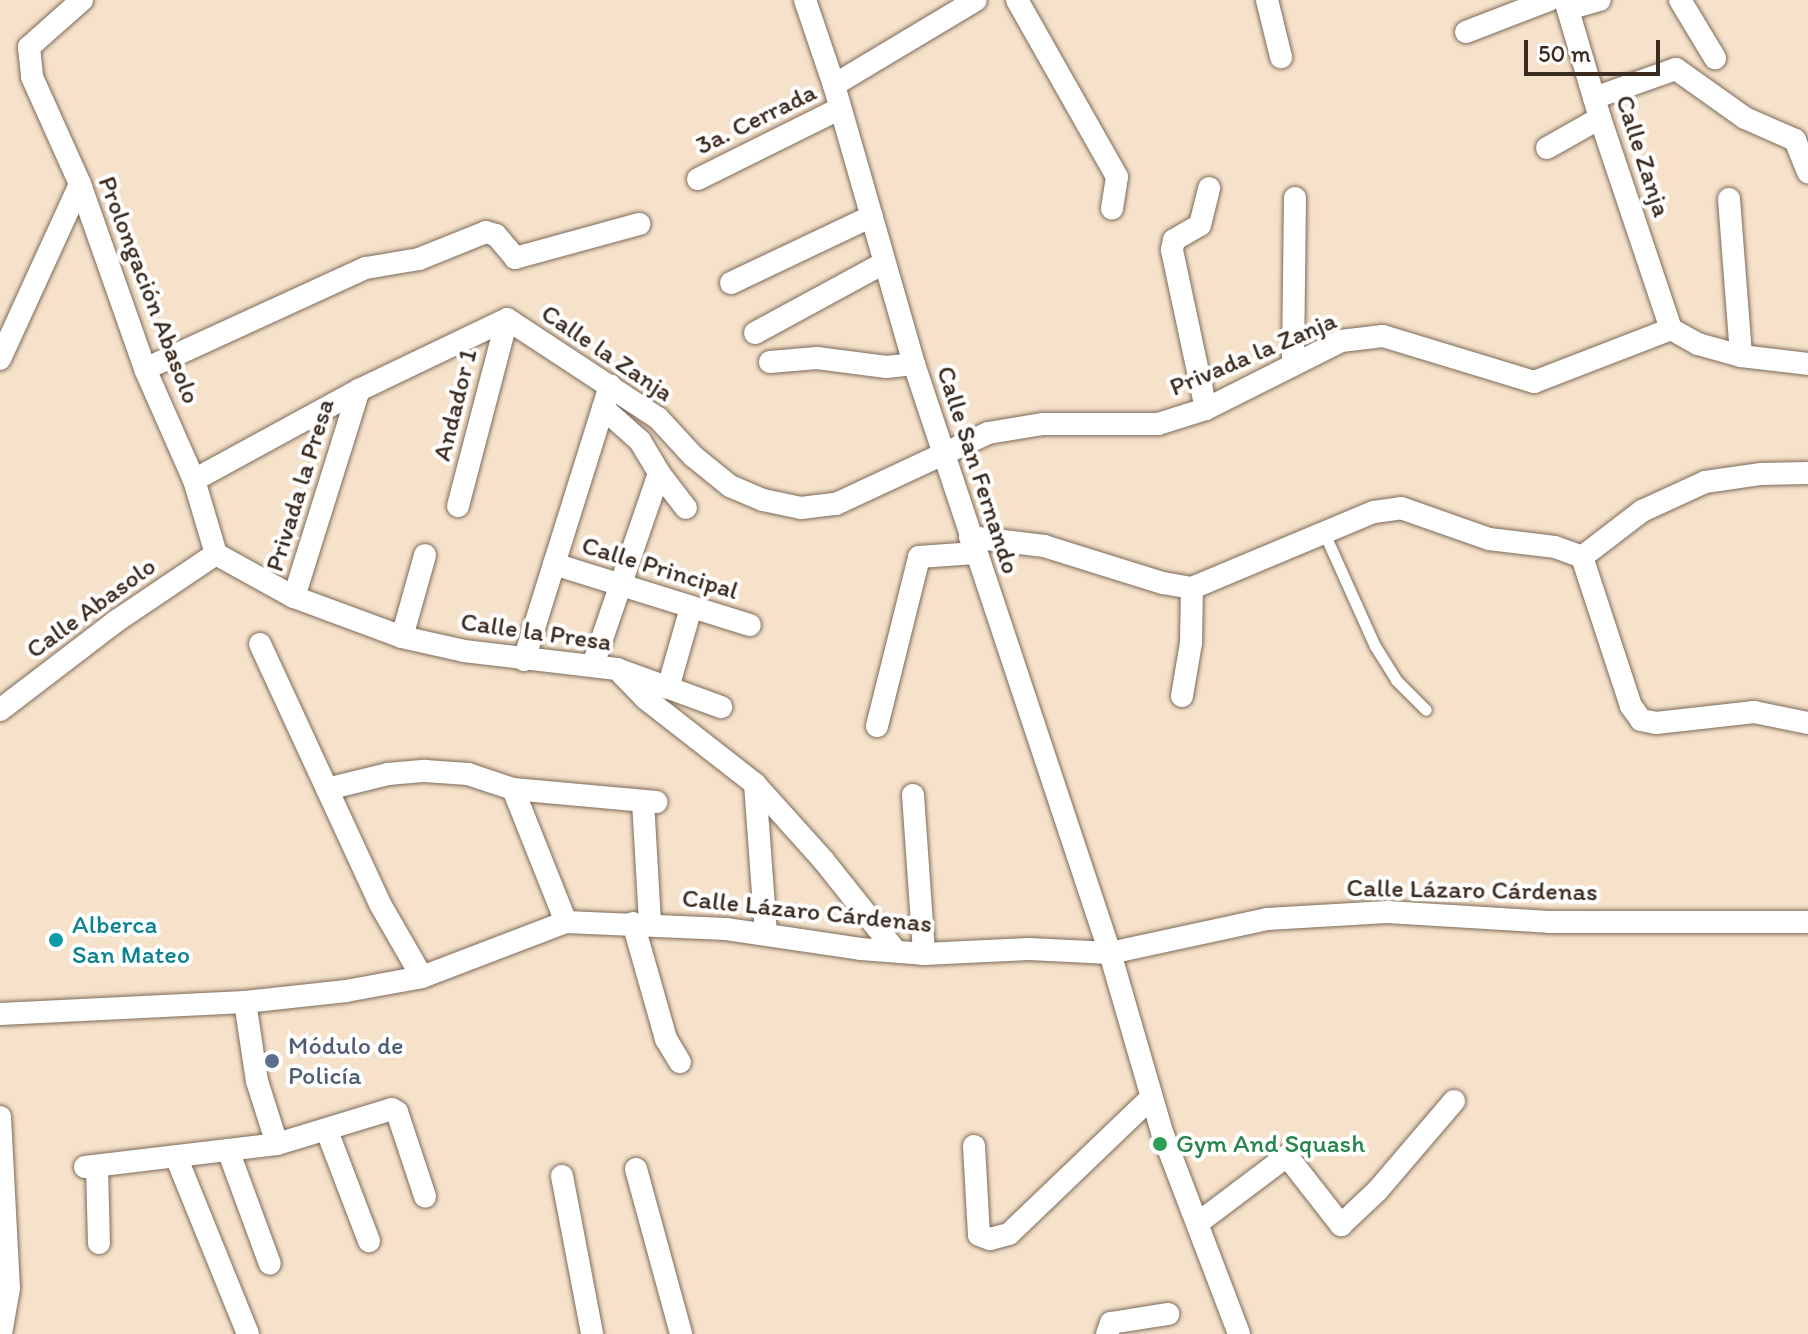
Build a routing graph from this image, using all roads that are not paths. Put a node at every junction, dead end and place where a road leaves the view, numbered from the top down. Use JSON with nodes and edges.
{"nodes":[{"id":1,"x":82,"y":0,"type":"edge"},
{"id":2,"x":805,"y":0,"type":"edge"},
{"id":3,"x":976,"y":0,"type":"edge"},
{"id":4,"x":1017,"y":0,"type":"edge"},
{"id":5,"x":1267,"y":0,"type":"edge"},
{"id":6,"x":1600,"y":0,"type":"edge"},
{"id":7,"x":1680,"y":0,"type":"edge"},
{"id":8,"x":1561,"y":3,"type":"edge"},
{"id":9,"x":1466,"y":32,"type":"dead end"},
{"id":10,"x":1281,"y":57,"type":"dead end"},
{"id":11,"x":1715,"y":58,"type":"dead end"},
{"id":12,"x":834,"y":85,"type":"junction"},
{"id":13,"x":1597,"y":108,"type":"junction"},
{"id":14,"x":839,"y":109,"type":"junction"},
{"id":15,"x":1547,"y":148,"type":"dead end"},
{"id":16,"x":1808,"y":172,"type":"edge"},
{"id":17,"x":698,"y":179,"type":"dead end"},
{"id":18,"x":80,"y":184,"type":"junction"},
{"id":19,"x":1209,"y":188,"type":"dead end"},
{"id":20,"x":1295,"y":198,"type":"dead end"},
{"id":21,"x":1729,"y":199,"type":"dead end"},
{"id":22,"x":1112,"y":209,"type":"dead end"},
{"id":23,"x":872,"y":216,"type":"junction"},
{"id":24,"x":639,"y":224,"type":"dead end"},
{"id":25,"x":884,"y":263,"type":"junction"},
{"id":26,"x":731,"y":283,"type":"dead end"},
{"id":27,"x":507,"y":319,"type":"junction"},
{"id":28,"x":1671,"y":329,"type":"junction"},
{"id":29,"x":755,"y":333,"type":"dead end"},
{"id":30,"x":1741,"y":356,"type":"junction"},
{"id":31,"x":0,"y":359,"type":"edge"},
{"id":32,"x":770,"y":362,"type":"dead end"},
{"id":33,"x":1293,"y":362,"type":"junction"},
{"id":34,"x":914,"y":364,"type":"junction"},
{"id":35,"x":1808,"y":364,"type":"edge"},
{"id":36,"x":145,"y":369,"type":"junction"},
{"id":37,"x":610,"y":385,"type":"junction"},
{"id":38,"x":359,"y":390,"type":"junction"},
{"id":39,"x":603,"y":408,"type":"junction"},
{"id":40,"x":1206,"y":409,"type":"junction"},
{"id":41,"x":944,"y":454,"type":"junction"},
{"id":42,"x":659,"y":473,"type":"junction"},
{"id":43,"x":1808,"y":473,"type":"edge"},
{"id":44,"x":194,"y":480,"type":"junction"},
{"id":45,"x":458,"y":506,"type":"dead end"},
{"id":46,"x":686,"y":508,"type":"dead end"},
{"id":47,"x":1325,"y":535,"type":"junction"},
{"id":48,"x":973,"y":545,"type":"junction"},
{"id":49,"x":216,"y":554,"type":"junction"},
{"id":50,"x":425,"y":555,"type":"dead end"},
{"id":51,"x":1582,"y":557,"type":"junction"},
{"id":52,"x":554,"y":564,"type":"junction"},
{"id":53,"x":618,"y":585,"type":"junction"},
{"id":54,"x":1192,"y":588,"type":"junction"},
{"id":55,"x":294,"y":597,"type":"junction"},
{"id":56,"x":691,"y":608,"type":"junction"},
{"id":57,"x":750,"y":625,"type":"dead end"},
{"id":58,"x":402,"y":637,"type":"junction"},
{"id":59,"x":260,"y":644,"type":"dead end"},
{"id":60,"x":524,"y":660,"type":"junction"},
{"id":61,"x":593,"y":665,"type":"junction"},
{"id":62,"x":617,"y":669,"type":"junction"},
{"id":63,"x":668,"y":688,"type":"junction"},
{"id":64,"x":1182,"y":696,"type":"dead end"},
{"id":65,"x":721,"y":707,"type":"dead end"},
{"id":66,"x":0,"y":710,"type":"edge"},
{"id":67,"x":1426,"y":710,"type":"dead end"},
{"id":68,"x":1808,"y":723,"type":"edge"},
{"id":69,"x":877,"y":726,"type":"dead end"},
{"id":70,"x":755,"y":784,"type":"junction"},
{"id":71,"x":327,"y":789,"type":"junction"},
{"id":72,"x":513,"y":789,"type":"junction"},
{"id":73,"x":913,"y":795,"type":"dead end"},
{"id":74,"x":566,"y":922,"type":"junction"},
{"id":75,"x":1808,"y":922,"type":"edge"},
{"id":76,"x":642,"y":924,"type":"junction"},
{"id":77,"x":766,"y":933,"type":"junction"},
{"id":78,"x":894,"y":949,"type":"junction"},
{"id":79,"x":1110,"y":953,"type":"junction"},
{"id":80,"x":924,"y":954,"type":"junction"},
{"id":81,"x":422,"y":977,"type":"junction"},
{"id":82,"x":245,"y":1002,"type":"junction"},
{"id":83,"x":0,"y":1014,"type":"edge"},
{"id":84,"x":680,"y":1062,"type":"dead end"},
{"id":85,"x":1151,"y":1098,"type":"junction"},
{"id":86,"x":1454,"y":1101,"type":"dead end"},
{"id":87,"x":0,"y":1117,"type":"edge"},
{"id":88,"x":327,"y":1131,"type":"junction"},
{"id":89,"x":277,"y":1144,"type":"junction"},
{"id":90,"x":974,"y":1146,"type":"dead end"},
{"id":91,"x":228,"y":1150,"type":"junction"},
{"id":92,"x":177,"y":1159,"type":"junction"},
{"id":93,"x":636,"y":1169,"type":"dead end"},
{"id":94,"x":562,"y":1176,"type":"dead end"},
{"id":95,"x":425,"y":1196,"type":"dead end"},
{"id":96,"x":1198,"y":1223,"type":"junction"},
{"id":97,"x":3,"y":1224,"type":"edge"},
{"id":98,"x":369,"y":1241,"type":"dead end"},
{"id":99,"x":99,"y":1243,"type":"dead end"},
{"id":100,"x":270,"y":1264,"type":"dead end"},
{"id":101,"x":1168,"y":1314,"type":"dead end"},
{"id":102,"x":1,"y":1334,"type":"edge"},
{"id":103,"x":248,"y":1334,"type":"edge"},
{"id":104,"x":592,"y":1334,"type":"edge"},
{"id":105,"x":681,"y":1334,"type":"edge"},
{"id":106,"x":1107,"y":1334,"type":"edge"},
{"id":107,"x":1239,"y":1334,"type":"edge"}],
"edges":[{"from":1,"to":18,"type":"street","name":"Prolongación Abasolo"},
{"from":2,"to":12,"type":"street","name":"Calle San Fernando"},
{"from":3,"to":12,"type":"street"},
{"from":4,"to":22,"type":"street"},
{"from":5,"to":10,"type":"street"},
{"from":6,"to":8,"type":"street"},
{"from":7,"to":11,"type":"street"},
{"from":8,"to":9,"type":"street"},
{"from":8,"to":13,"type":"street","name":"Calle Zanja"},
{"from":12,"to":14,"type":"street","name":"Calle San Fernando"},
{"from":13,"to":15,"type":"street"},
{"from":13,"to":16,"type":"street"},
{"from":13,"to":28,"type":"street","name":"Calle Zanja"},
{"from":14,"to":17,"type":"street","name":"3a. Cerrada"},
{"from":14,"to":23,"type":"street","name":"Calle San Fernando"},
{"from":18,"to":31,"type":"street"},
{"from":18,"to":36,"type":"street","name":"Prolongación Abasolo"},
{"from":19,"to":40,"type":"street"},
{"from":20,"to":33,"type":"street"},
{"from":21,"to":30,"type":"street"},
{"from":23,"to":25,"type":"street","name":"Calle San Fernando"},
{"from":23,"to":26,"type":"street"},
{"from":24,"to":36,"type":"street"},
{"from":25,"to":29,"type":"street"},
{"from":25,"to":34,"type":"street","name":"Calle San Fernando"},
{"from":27,"to":37,"type":"street","name":"Calle la Zanja"},
{"from":27,"to":38,"type":"street","name":"Calle la Zanja"},
{"from":27,"to":45,"type":"street","name":"Andador 1"},
{"from":28,"to":30,"type":"street"},
{"from":28,"to":33,"type":"street","name":"Privada la Zanja"},
{"from":30,"to":35,"type":"street"},
{"from":32,"to":34,"type":"street"},
{"from":33,"to":40,"type":"street","name":"Privada la Zanja"},
{"from":34,"to":41,"type":"street","name":"Calle San Fernando"},
{"from":36,"to":44,"type":"street","name":"Prolongación Abasolo"},
{"from":37,"to":39,"type":"street"},
{"from":37,"to":41,"type":"street","name":"Calle la Zanja"},
{"from":38,"to":44,"type":"street","name":"Calle la Zanja"},
{"from":38,"to":55,"type":"street","name":"Privada la Presa"},
{"from":39,"to":42,"type":"street"},
{"from":39,"to":52,"type":"street"},
{"from":40,"to":41,"type":"street","name":"Privada la Zanja"},
{"from":41,"to":48,"type":"street","name":"Calle San Fernando"},
{"from":42,"to":46,"type":"street"},
{"from":42,"to":53,"type":"street"},
{"from":43,"to":51,"type":"street"},
{"from":44,"to":49,"type":"street","name":"Prolongación Abasolo"},
{"from":47,"to":51,"type":"street"},
{"from":47,"to":54,"type":"street"},
{"from":47,"to":67,"type":"lane"},
{"from":48,"to":54,"type":"street"},
{"from":48,"to":69,"type":"street"},
{"from":48,"to":79,"type":"street","name":"Calle San Fernando"},
{"from":49,"to":55,"type":"street","name":"Calle la Presa"},
{"from":49,"to":66,"type":"street","name":"Calle Abasolo"},
{"from":50,"to":58,"type":"street"},
{"from":51,"to":68,"type":"street"},
{"from":52,"to":53,"type":"street","name":"Calle Principal"},
{"from":52,"to":60,"type":"street"},
{"from":53,"to":56,"type":"street","name":"Calle Principal"},
{"from":53,"to":61,"type":"street"},
{"from":54,"to":64,"type":"street"},
{"from":55,"to":58,"type":"street","name":"Calle la Presa"},
{"from":56,"to":57,"type":"street","name":"Calle Principal"},
{"from":56,"to":63,"type":"street"},
{"from":58,"to":60,"type":"street","name":"Calle la Presa"},
{"from":59,"to":71,"type":"street"},
{"from":60,"to":61,"type":"street","name":"Calle la Presa"},
{"from":61,"to":62,"type":"street","name":"Calle la Presa"},
{"from":62,"to":63,"type":"street"},
{"from":62,"to":70,"type":"street","name":"Calle la Presa"},
{"from":63,"to":65,"type":"street"},
{"from":70,"to":77,"type":"street"},
{"from":70,"to":78,"type":"street","name":"Calle la Presa"},
{"from":71,"to":72,"type":"street"},
{"from":71,"to":81,"type":"street"},
{"from":72,"to":74,"type":"street"},
{"from":72,"to":76,"type":"street"},
{"from":73,"to":80,"type":"street"},
{"from":74,"to":76,"type":"street","name":"Calle Lázaro Cárdenas"},
{"from":74,"to":81,"type":"street","name":"Calle Lázaro Cárdenas"},
{"from":75,"to":79,"type":"street","name":"Calle Lázaro Cárdenas"},
{"from":76,"to":77,"type":"street","name":"Calle Lázaro Cárdenas"},
{"from":76,"to":84,"type":"street"},
{"from":77,"to":78,"type":"street","name":"Calle Lázaro Cárdenas"},
{"from":78,"to":80,"type":"street","name":"Calle Lázaro Cárdenas"},
{"from":79,"to":80,"type":"street","name":"Calle Lázaro Cárdenas"},
{"from":79,"to":85,"type":"street","name":"Calle San Fernando"},
{"from":81,"to":82,"type":"street","name":"Calle Lázaro Cárdenas"},
{"from":82,"to":83,"type":"street","name":"Calle Lázaro Cárdenas"},
{"from":82,"to":89,"type":"street"},
{"from":85,"to":90,"type":"street"},
{"from":85,"to":96,"type":"street","name":"Calle San Fernando"},
{"from":86,"to":96,"type":"street"},
{"from":87,"to":97,"type":"street"},
{"from":88,"to":89,"type":"street"},
{"from":88,"to":95,"type":"street"},
{"from":88,"to":98,"type":"street"},
{"from":89,"to":91,"type":"street"},
{"from":91,"to":92,"type":"street"},
{"from":91,"to":100,"type":"street"},
{"from":92,"to":99,"type":"street"},
{"from":92,"to":103,"type":"street"},
{"from":93,"to":105,"type":"street"},
{"from":94,"to":104,"type":"street"},
{"from":96,"to":107,"type":"street","name":"Calle San Fernando"},
{"from":97,"to":102,"type":"street"},
{"from":101,"to":106,"type":"street"}]}
